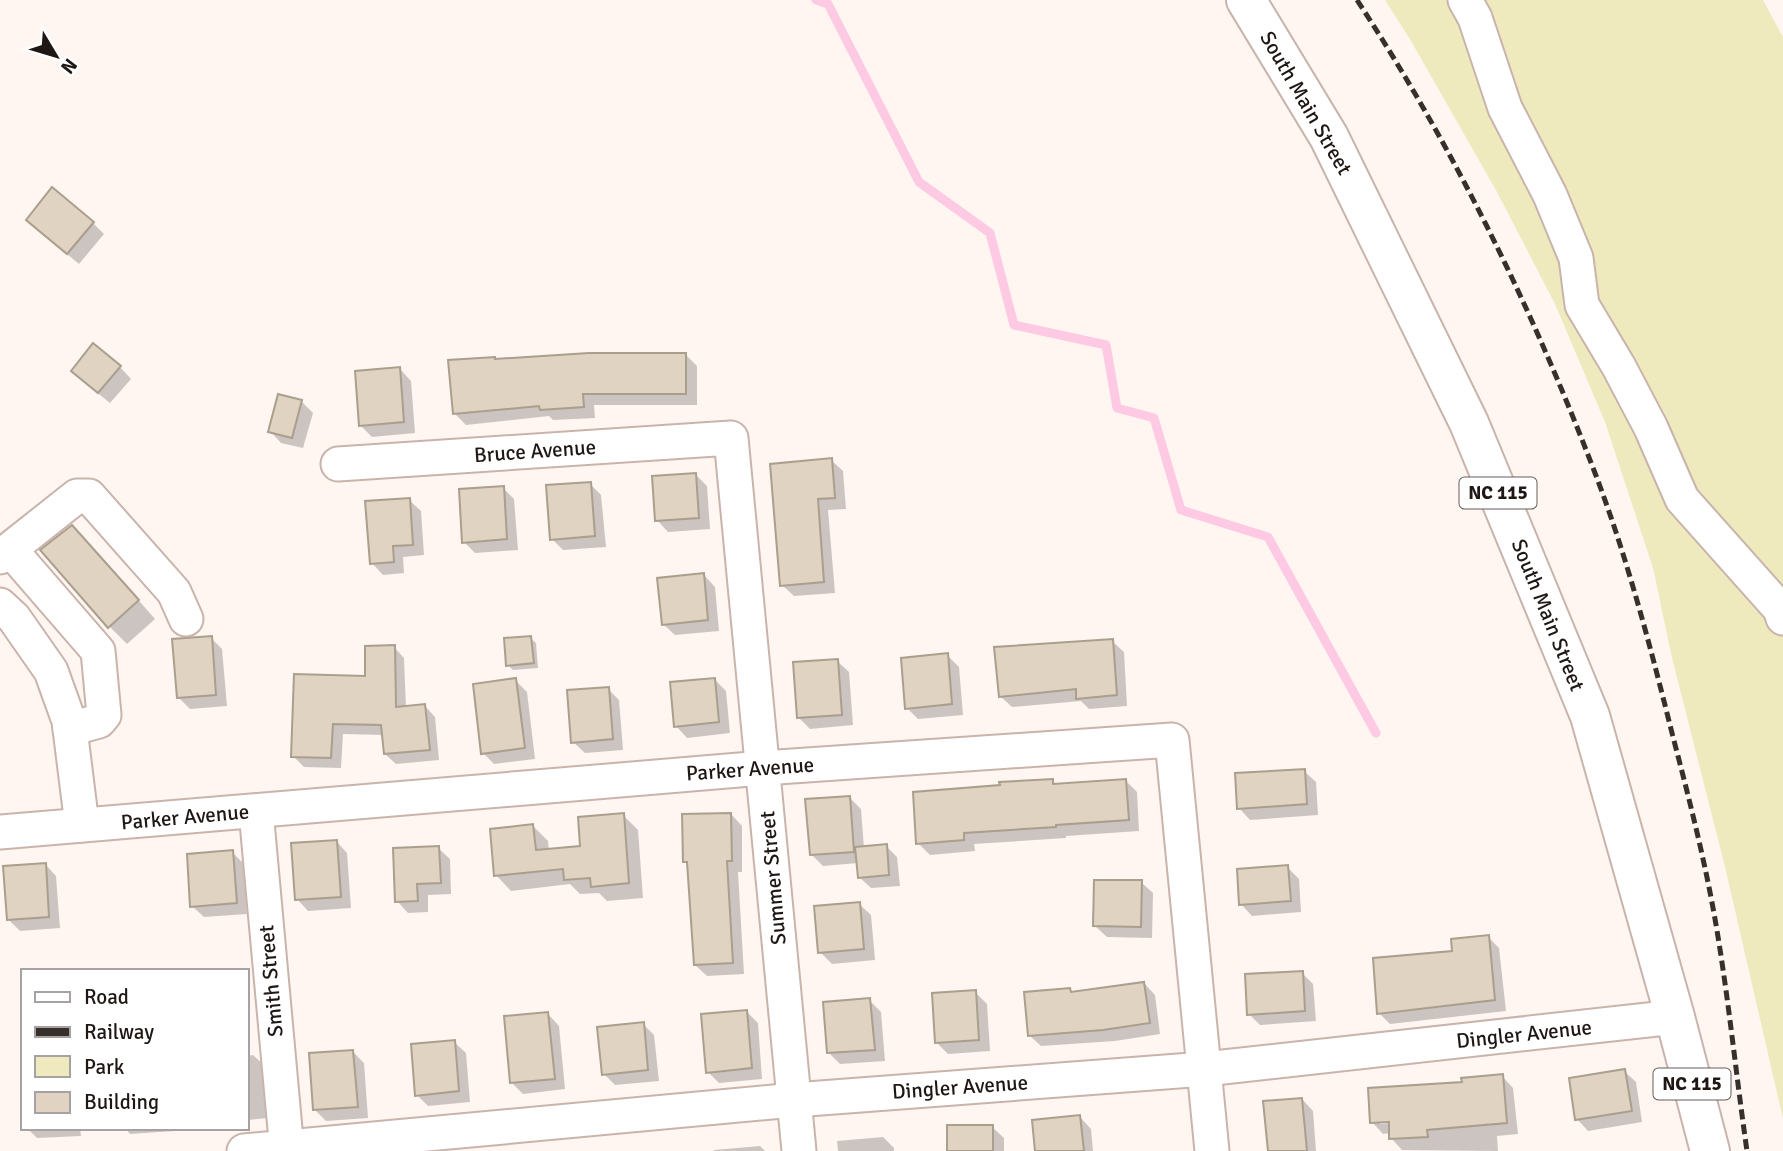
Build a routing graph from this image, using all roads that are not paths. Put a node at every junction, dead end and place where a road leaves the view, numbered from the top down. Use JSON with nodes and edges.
{"nodes":[{"id":1,"x":1246,"y":0,"type":"edge"},
{"id":2,"x":1465,"y":0,"type":"edge"},
{"id":3,"x":731,"y":438,"type":"joint"},
{"id":4,"x":338,"y":464,"type":"dead end"},
{"id":5,"x":3,"y":555,"type":"edge"},
{"id":6,"x":0,"y":605,"type":"edge"},
{"id":7,"x":1783,"y":618,"type":"edge"},
{"id":8,"x":186,"y":620,"type":"dead end"},
{"id":9,"x":70,"y":729,"type":"junction"},
{"id":10,"x":762,"y":768,"type":"junction"},
{"id":11,"x":256,"y":811,"type":"junction"},
{"id":12,"x":82,"y":825,"type":"junction"},
{"id":13,"x":0,"y":832,"type":"edge"},
{"id":14,"x":1675,"y":1017,"type":"junction"},
{"id":15,"x":1205,"y":1069,"type":"junction"},
{"id":16,"x":794,"y":1100,"type":"junction"},
{"id":17,"x":287,"y":1149,"type":"edge"},
{"id":18,"x":244,"y":1151,"type":"edge"},
{"id":19,"x":799,"y":1151,"type":"edge"},
{"id":20,"x":1212,"y":1151,"type":"edge"},
{"id":21,"x":1710,"y":1151,"type":"edge"}],
"edges":[{"from":1,"to":14,"type":"main road","name":"South Main Street","number":"NC 115"},
{"from":2,"to":7,"type":"street"},
{"from":3,"to":4,"type":"street","name":"Bruce Avenue"},
{"from":3,"to":10,"type":"street","name":"Summer Street"},
{"from":5,"to":8,"type":"street"},
{"from":5,"to":9,"type":"street"},
{"from":6,"to":9,"type":"street"},
{"from":9,"to":12,"type":"street"},
{"from":10,"to":11,"type":"street","name":"Parker Avenue"},
{"from":10,"to":15,"type":"street","name":"Parker Avenue"},
{"from":10,"to":16,"type":"street","name":"Summer Street"},
{"from":11,"to":12,"type":"street","name":"Parker Avenue"},
{"from":11,"to":17,"type":"street","name":"Smith Street"},
{"from":12,"to":13,"type":"street","name":"Parker Avenue"},
{"from":14,"to":15,"type":"street","name":"Dingler Avenue"},
{"from":14,"to":21,"type":"main road","name":"South Main Street","number":"NC 115"},
{"from":15,"to":16,"type":"street","name":"Dingler Avenue"},
{"from":15,"to":20,"type":"street"},
{"from":16,"to":17,"type":"street","name":"Dingler Avenue"},
{"from":16,"to":19,"type":"street","name":"Summer Street"},
{"from":17,"to":18,"type":"street","name":"Dingler Avenue"}]}
